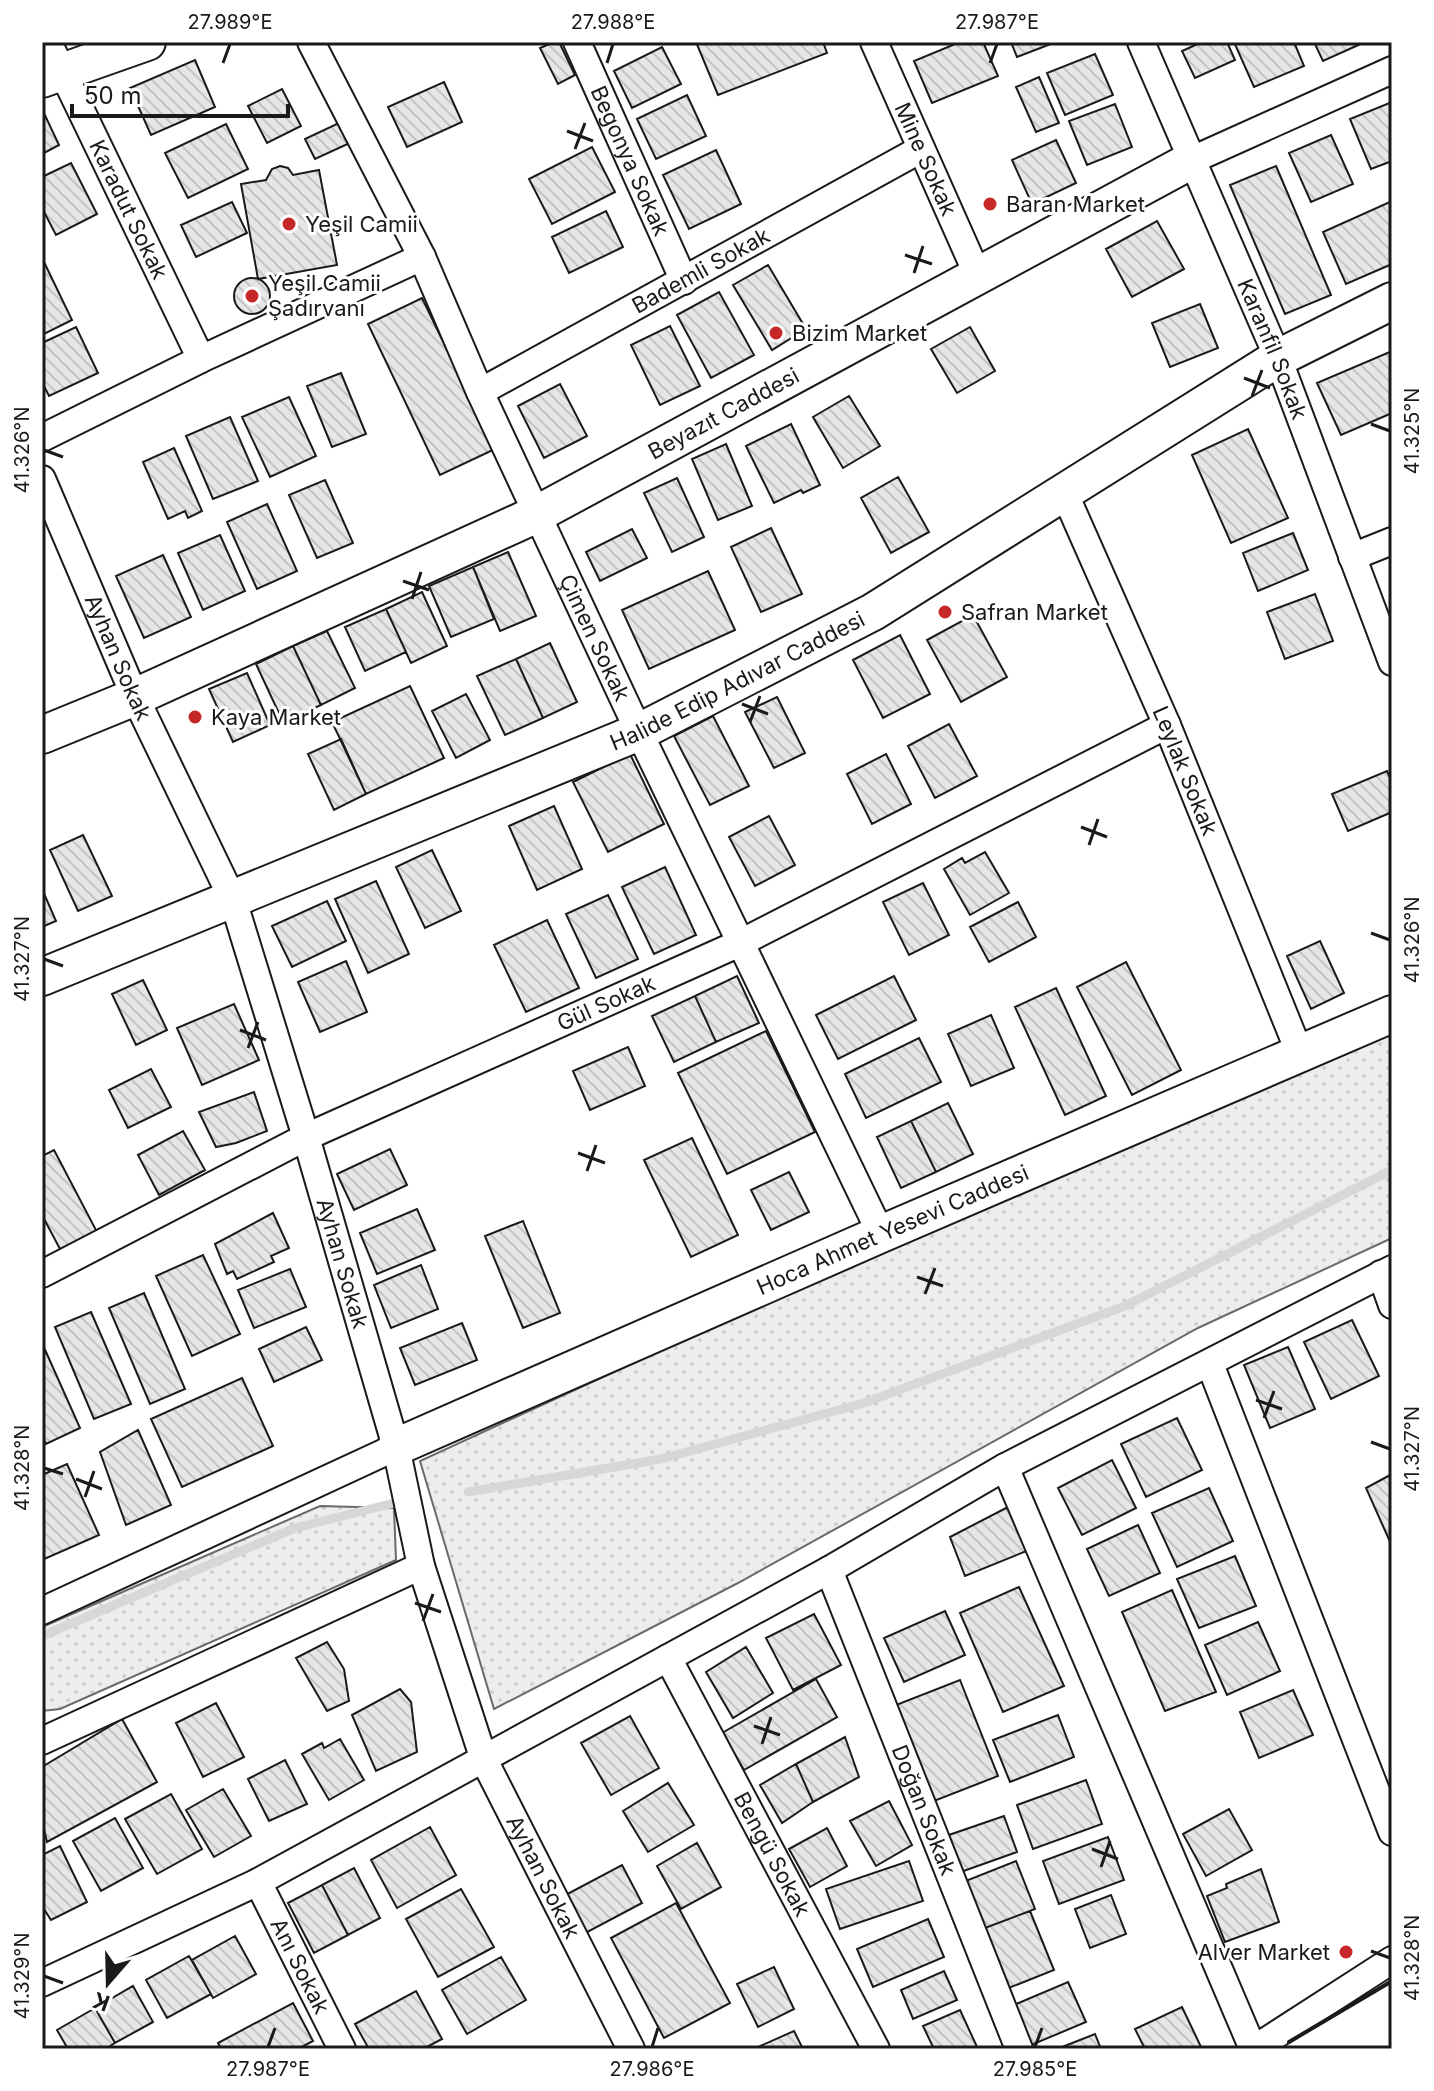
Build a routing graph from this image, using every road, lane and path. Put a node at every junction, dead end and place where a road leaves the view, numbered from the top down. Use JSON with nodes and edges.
{"nodes":[{"id":1,"x":99,"y":42,"type":"edge"},
{"id":2,"x":147,"y":42,"type":"edge"},
{"id":3,"x":311,"y":42,"type":"edge"},
{"id":4,"x":577,"y":42,"type":"edge"},
{"id":5,"x":874,"y":42,"type":"edge"},
{"id":6,"x":1141,"y":42,"type":"edge"},
{"id":7,"x":50,"y":63,"type":"edge"},
{"id":8,"x":1392,"y":70,"type":"edge"},
{"id":9,"x":921,"y":149,"type":"junction"},
{"id":10,"x":1192,"y":160,"type":"junction"},
{"id":11,"x":422,"y":257,"type":"junction"},
{"id":12,"x":978,"y":276,"type":"junction"},
{"id":13,"x":684,"y":281,"type":"junction"},
{"id":14,"x":1392,"y":301,"type":"edge"},
{"id":15,"x":1278,"y":358,"type":"junction"},
{"id":16,"x":201,"y":359,"type":"junction"},
{"id":17,"x":480,"y":392,"type":"junction"},
{"id":18,"x":42,"y":438,"type":"edge"},
{"id":19,"x":42,"y":479,"type":"edge"},
{"id":20,"x":1064,"y":492,"type":"junction"},
{"id":21,"x":537,"y":514,"type":"junction"},
{"id":22,"x":1392,"y":541,"type":"edge"},
{"id":23,"x":1352,"y":557,"type":"junction"},
{"id":24,"x":1392,"y":662,"type":"edge"},
{"id":25,"x":135,"y":697,"type":"junction"},
{"id":26,"x":1167,"y":725,"type":"junction"},
{"id":27,"x":639,"y":732,"type":"junction"},
{"id":28,"x":42,"y":735,"type":"edge"},
{"id":29,"x":233,"y":900,"type":"junction"},
{"id":30,"x":740,"y":943,"type":"junction"},
{"id":31,"x":42,"y":977,"type":"edge"},
{"id":32,"x":1392,"y":1014,"type":"edge"},
{"id":33,"x":1300,"y":1054,"type":"junction"},
{"id":34,"x":306,"y":1137,"type":"junction"},
{"id":35,"x":881,"y":1234,"type":"junction"},
{"id":36,"x":1386,"y":1272,"type":"edge"},
{"id":37,"x":42,"y":1274,"type":"edge"},
{"id":38,"x":1392,"y":1305,"type":"edge"},
{"id":39,"x":1210,"y":1364,"type":"junction"},
{"id":40,"x":396,"y":1447,"type":"junction"},
{"id":41,"x":1005,"y":1467,"type":"junction"},
{"id":42,"x":421,"y":1566,"type":"junction"},
{"id":43,"x":829,"y":1570,"type":"junction"},
{"id":44,"x":42,"y":1611,"type":"edge"},
{"id":45,"x":668,"y":1658,"type":"junction"},
{"id":46,"x":42,"y":1741,"type":"edge"},
{"id":47,"x":484,"y":1760,"type":"junction"},
{"id":48,"x":1392,"y":1832,"type":"edge"},
{"id":49,"x":258,"y":1882,"type":"junction"},
{"id":50,"x":1392,"y":1960,"type":"edge"},
{"id":51,"x":42,"y":1983,"type":"edge"},
{"id":52,"x":342,"y":2049,"type":"edge"},
{"id":53,"x":631,"y":2049,"type":"edge"},
{"id":54,"x":876,"y":2049,"type":"edge"},
{"id":55,"x":1019,"y":2049,"type":"edge"},
{"id":56,"x":1253,"y":2049,"type":"edge"}],
"edges":[{"from":1,"to":7,"type":"street"},
{"from":2,"to":7,"type":"street"},
{"from":3,"to":11,"type":"street","name":"Çimen Sokak"},
{"from":4,"to":13,"type":"street","name":"Begonya Sokak"},
{"from":5,"to":9,"type":"street","name":"Mine Sokak"},
{"from":6,"to":10,"type":"street","name":"Karanfil Sokak"},
{"from":7,"to":16,"type":"street","name":"Karadut Sokak"},
{"from":8,"to":10,"type":"street","name":"Beyazıt Caddesi"},
{"from":9,"to":12,"type":"street","name":"Mine Sokak"},
{"from":9,"to":13,"type":"street","name":"Bademli Sokak"},
{"from":10,"to":12,"type":"street","name":"Beyazıt Caddesi"},
{"from":10,"to":15,"type":"street","name":"Karanfil Sokak"},
{"from":11,"to":16,"type":"street"},
{"from":11,"to":17,"type":"street","name":"Çimen Sokak"},
{"from":12,"to":21,"type":"street","name":"Beyazıt Caddesi"},
{"from":13,"to":17,"type":"street","name":"Bademli Sokak"},
{"from":14,"to":15,"type":"street","name":"Halide Edip Adıvar Caddesi"},
{"from":15,"to":20,"type":"street","name":"Halide Edip Adıvar Caddesi"},
{"from":15,"to":23,"type":"street","name":"Karanfil Sokak"},
{"from":16,"to":18,"type":"street"},
{"from":17,"to":21,"type":"street","name":"Çimen Sokak"},
{"from":19,"to":25,"type":"street","name":"Ayhan Sokak"},
{"from":20,"to":26,"type":"street","name":"Leylak Sokak"},
{"from":20,"to":27,"type":"street","name":"Halide Edip Adıvar Caddesi"},
{"from":21,"to":25,"type":"street","name":"Beyazıt Caddesi"},
{"from":21,"to":27,"type":"street","name":"Çimen Sokak"},
{"from":22,"to":23,"type":"street"},
{"from":23,"to":24,"type":"street","name":"Karanfil Sokak"},
{"from":25,"to":28,"type":"street","name":"Beyazıt Caddesi"},
{"from":25,"to":29,"type":"street","name":"Ayhan Sokak"},
{"from":26,"to":30,"type":"street","name":"Gül Sokak"},
{"from":26,"to":33,"type":"street","name":"Leylak Sokak"},
{"from":27,"to":29,"type":"street","name":"Halide Edip Adıvar Caddesi"},
{"from":27,"to":30,"type":"street","name":"Çimen Sokak"},
{"from":29,"to":31,"type":"street","name":"Halide Edip Adıvar Caddesi"},
{"from":29,"to":34,"type":"street","name":"Ayhan Sokak"},
{"from":30,"to":34,"type":"street","name":"Gül Sokak"},
{"from":30,"to":35,"type":"street","name":"Çimen Sokak"},
{"from":32,"to":33,"type":"street","name":"Hoca Ahmet Yesevi Caddesi"},
{"from":33,"to":35,"type":"street","name":"Hoca Ahmet Yesevi Caddesi"},
{"from":34,"to":37,"type":"street","name":"Gül Sokak"},
{"from":34,"to":40,"type":"street","name":"Ayhan Sokak"},
{"from":35,"to":40,"type":"street","name":"Hoca Ahmet Yesevi Caddesi"},
{"from":36,"to":38,"type":"street"},
{"from":36,"to":39,"type":"street"},
{"from":39,"to":41,"type":"street"},
{"from":39,"to":48,"type":"street"},
{"from":40,"to":42,"type":"street","name":"Ayhan Sokak"},
{"from":40,"to":44,"type":"street"},
{"from":41,"to":43,"type":"street"},
{"from":41,"to":56,"type":"street"},
{"from":42,"to":46,"type":"street"},
{"from":42,"to":47,"type":"street","name":"Ayhan Sokak"},
{"from":43,"to":45,"type":"street"},
{"from":43,"to":55,"type":"street","name":"Doğan Sokak"},
{"from":45,"to":47,"type":"street"},
{"from":45,"to":54,"type":"street","name":"Bengü Sokak"},
{"from":47,"to":49,"type":"street"},
{"from":47,"to":53,"type":"street","name":"Ayhan Sokak"},
{"from":49,"to":51,"type":"street"},
{"from":49,"to":52,"type":"street","name":"Anı Sokak"},
{"from":50,"to":56,"type":"street"}]}
